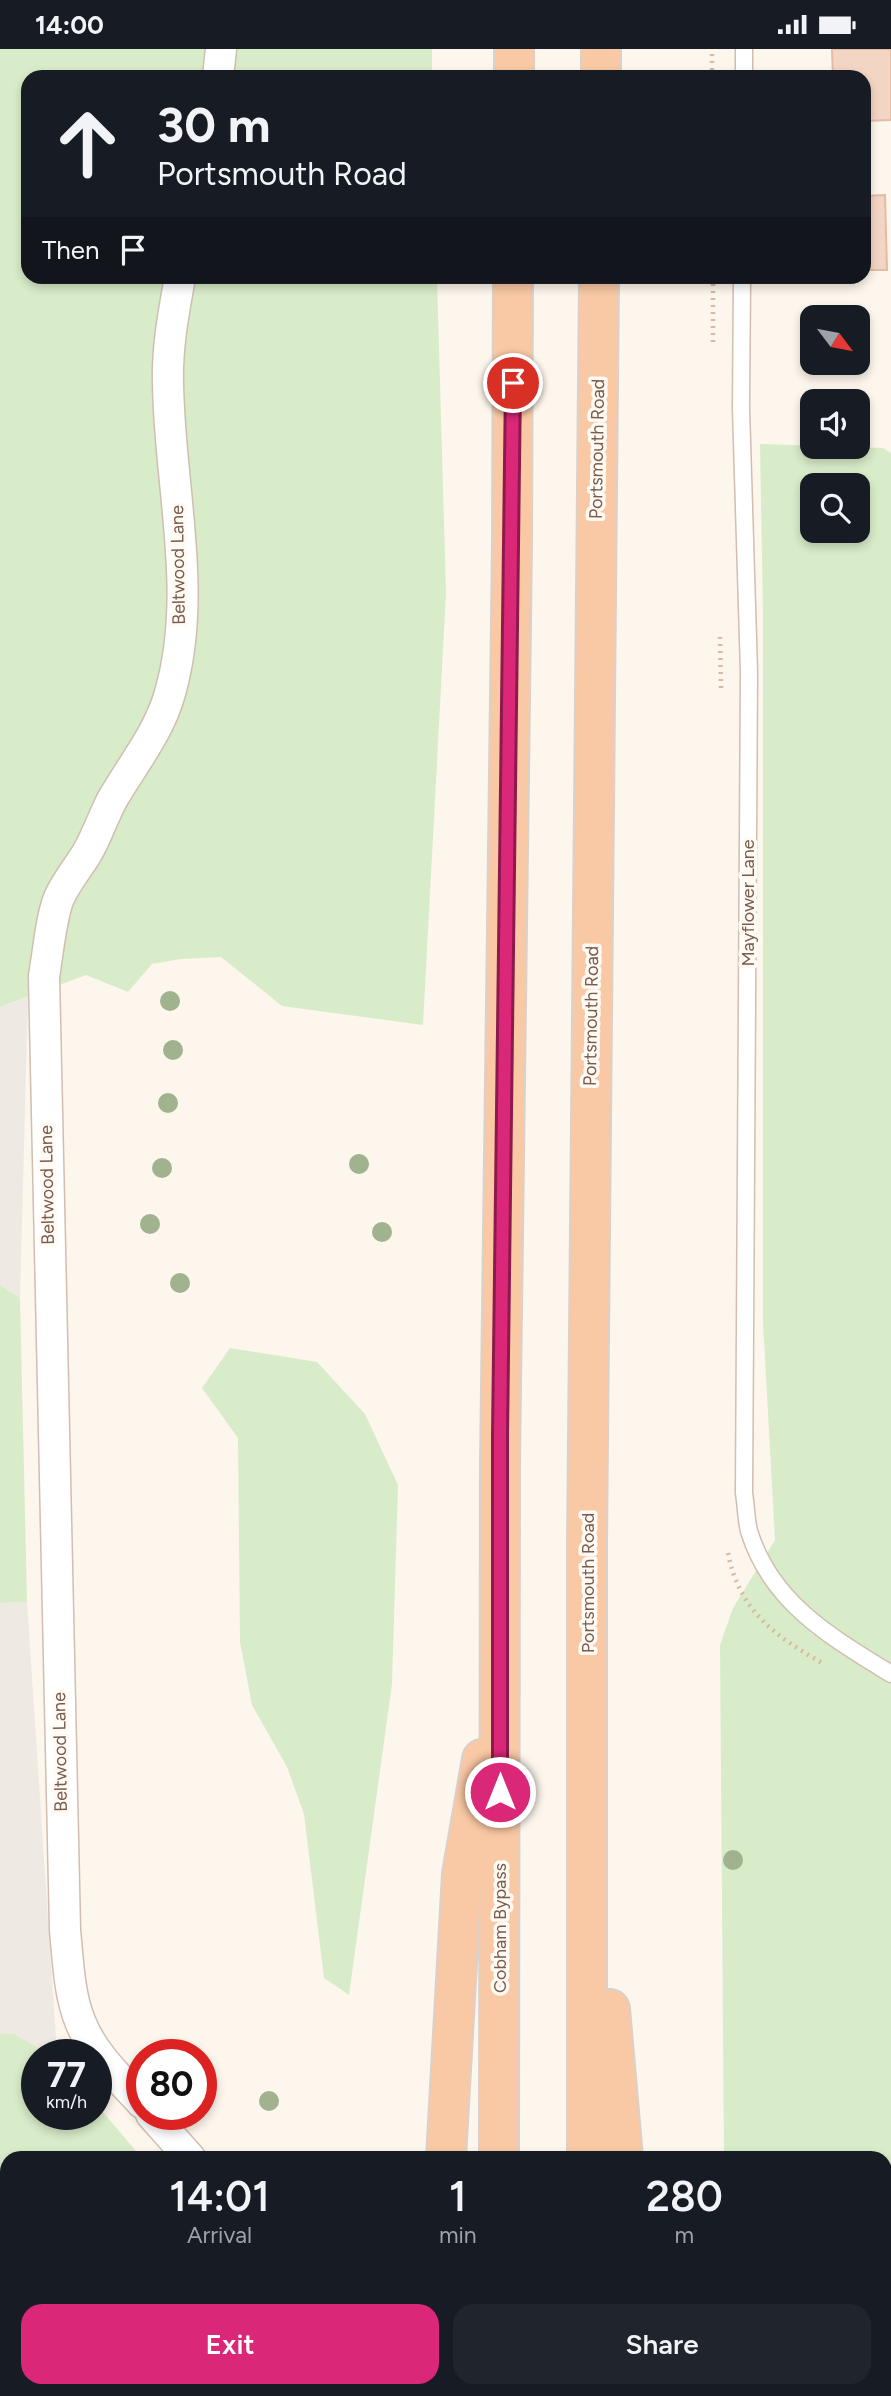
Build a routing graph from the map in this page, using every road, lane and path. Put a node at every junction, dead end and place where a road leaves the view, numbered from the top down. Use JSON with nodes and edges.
{"nodes":[{"id":1,"x":220,"y":49,"type":"edge"},
{"id":2,"x":514,"y":49,"type":"edge"},
{"id":3,"x":601,"y":49,"type":"edge"},
{"id":4,"x":712,"y":49,"type":"edge"},
{"id":5,"x":744,"y":49,"type":"edge"},
{"id":6,"x":218,"y":70,"type":"edge"},
{"id":7,"x":514,"y":70,"type":"edge"},
{"id":8,"x":601,"y":70,"type":"edge"},
{"id":9,"x":712,"y":70,"type":"edge"},
{"id":10,"x":744,"y":70,"type":"edge"},
{"id":11,"x":179,"y":284,"type":"edge"},
{"id":12,"x":513,"y":284,"type":"edge"},
{"id":13,"x":599,"y":284,"type":"edge"},
{"id":14,"x":742,"y":284,"type":"edge"},
{"id":15,"x":500,"y":1657,"type":"junction"},
{"id":16,"x":891,"y":1674,"type":"edge"},
{"id":17,"x":588,"y":1756,"type":"junction"},
{"id":18,"x":126,"y":2086,"type":"edge"},
{"id":19,"x":165,"y":2130,"type":"edge"},
{"id":20,"x":184,"y":2151,"type":"edge"},
{"id":21,"x":446,"y":2151,"type":"edge"},
{"id":22,"x":499,"y":2151,"type":"edge"},
{"id":23,"x":587,"y":2151,"type":"edge"},
{"id":24,"x":622,"y":2151,"type":"edge"}],
"edges":[{"from":1,"to":6,"type":"street"},
{"from":2,"to":7,"type":"highway"},
{"from":3,"to":8,"type":"highway"},
{"from":4,"to":9,"type":"path"},
{"from":5,"to":10,"type":"lane"},
{"from":11,"to":18,"type":"street","name":"Beltwood Lane"},
{"from":12,"to":15,"type":"highway"},
{"from":13,"to":17,"type":"highway","name":"Portsmouth Road"},
{"from":14,"to":16,"type":"lane","name":"Mayflower Lane"},
{"from":15,"to":21,"type":"highway"},
{"from":15,"to":22,"type":"highway","name":"Cobham Bypass"},
{"from":17,"to":23,"type":"highway"},
{"from":17,"to":24,"type":"highway"},
{"from":19,"to":20,"type":"street"}]}
